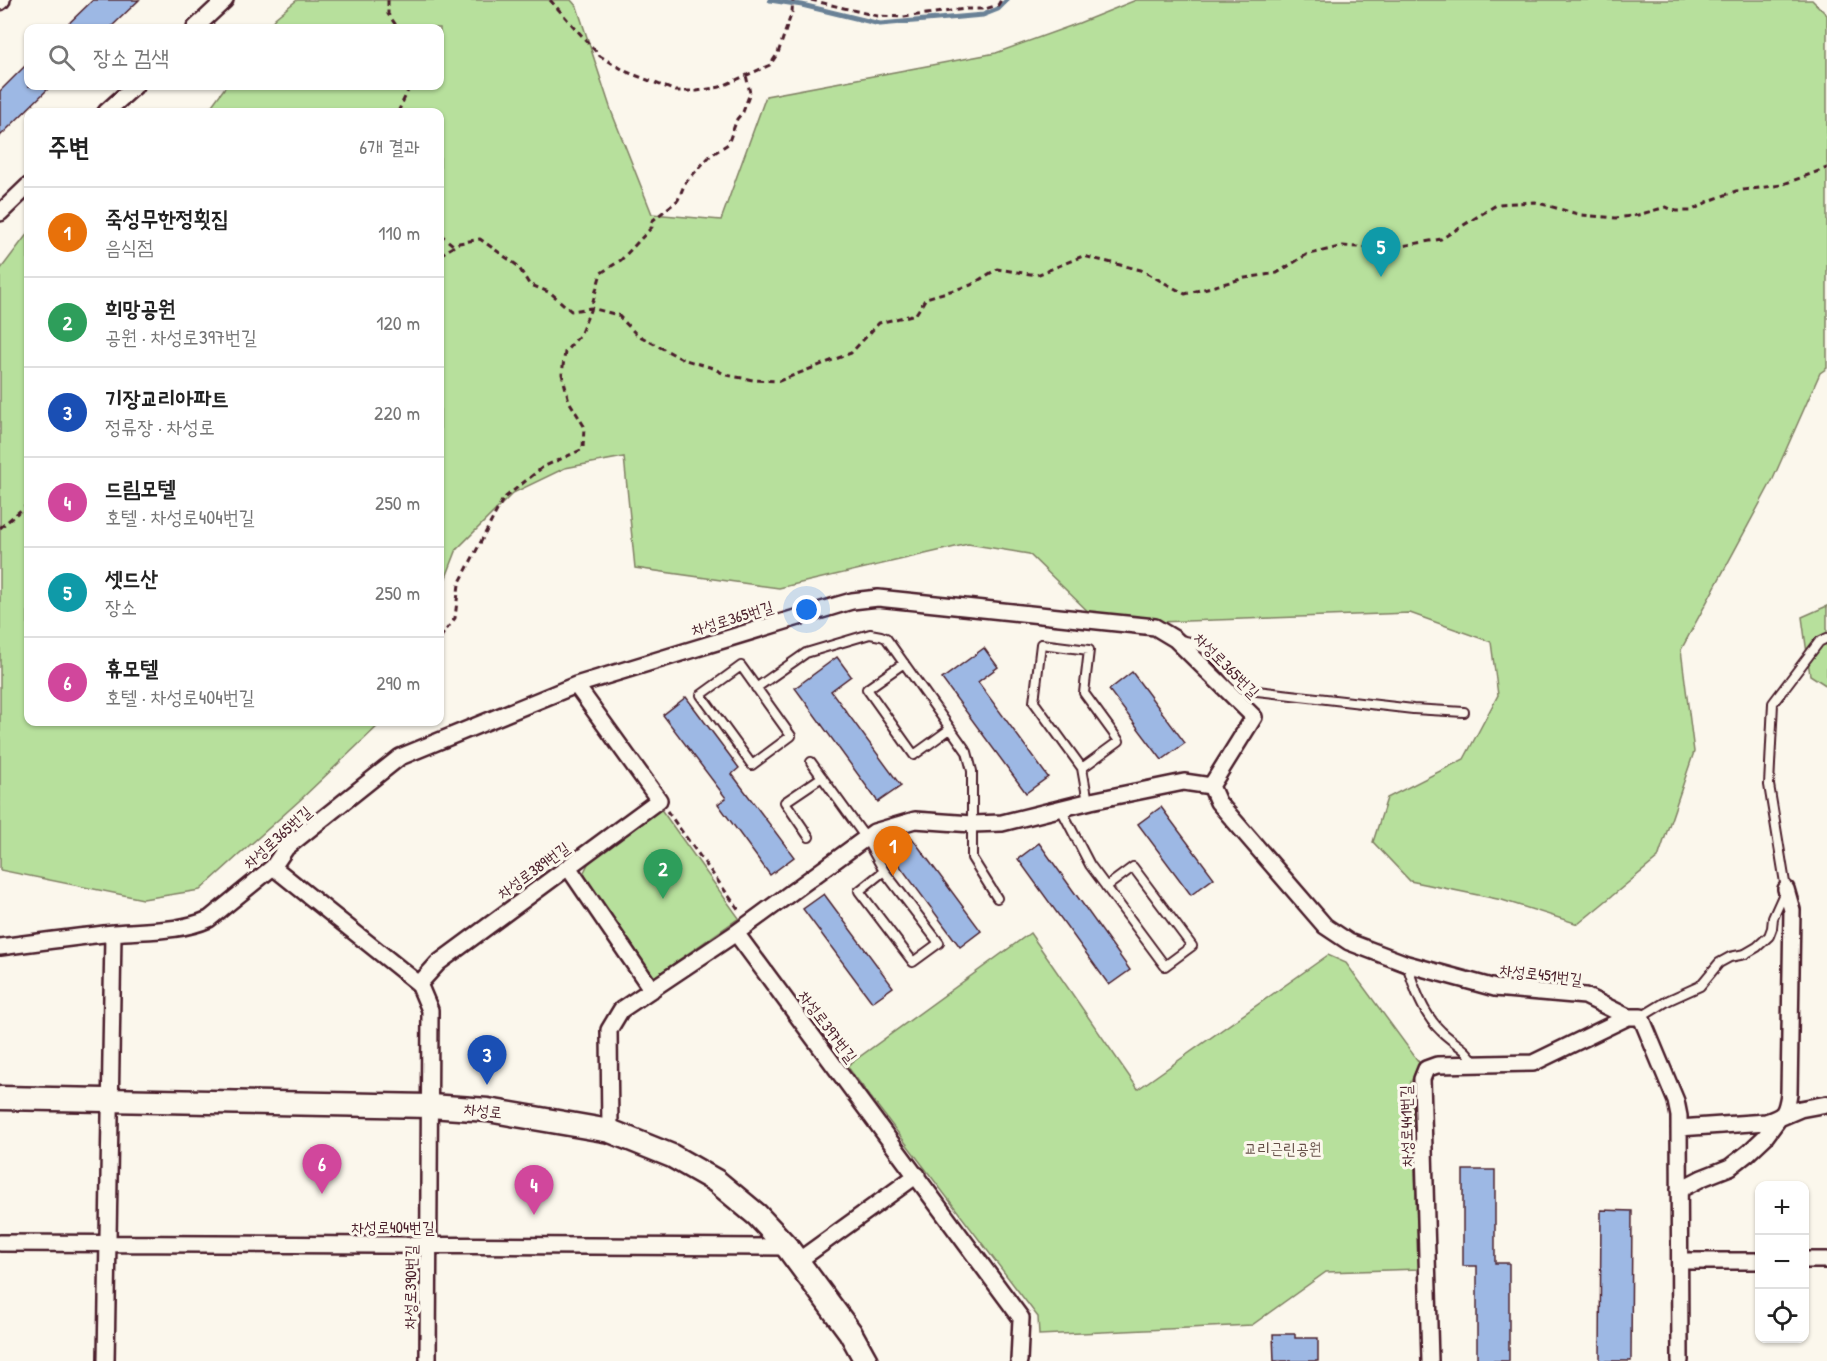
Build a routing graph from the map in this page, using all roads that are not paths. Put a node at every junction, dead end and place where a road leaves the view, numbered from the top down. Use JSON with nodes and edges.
{"nodes":[{"id":1,"x":221,"y":1,"type":"edge"},
{"id":2,"x":199,"y":24,"type":"edge"},
{"id":3,"x":131,"y":90,"type":"edge"},
{"id":4,"x":110,"y":108,"type":"edge"},
{"id":5,"x":24,"y":190,"type":"edge"},
{"id":6,"x":0,"y":213,"type":"edge"},
{"id":7,"x":1827,"y":638,"type":"edge"},
{"id":8,"x":1175,"y":639,"type":"junction"},
{"id":9,"x":904,"y":663,"type":"junction"},
{"id":10,"x":576,"y":685,"type":"junction"},
{"id":11,"x":756,"y":688,"type":"junction"},
{"id":12,"x":1464,"y":712,"type":"dead end"},
{"id":13,"x":950,"y":729,"type":"junction"},
{"id":14,"x":811,"y":762,"type":"dead end"},
{"id":15,"x":1082,"y":768,"type":"junction"},
{"id":16,"x":822,"y":777,"type":"junction"},
{"id":17,"x":1211,"y":786,"type":"junction"},
{"id":18,"x":1088,"y":802,"type":"junction"},
{"id":19,"x":1061,"y":809,"type":"junction"},
{"id":20,"x":972,"y":824,"type":"junction"},
{"id":21,"x":809,"y":837,"type":"dead end"},
{"id":22,"x":865,"y":837,"type":"junction"},
{"id":23,"x":273,"y":867,"type":"junction"},
{"id":24,"x":568,"y":867,"type":"junction"},
{"id":25,"x":884,"y":872,"type":"junction"},
{"id":26,"x":1106,"y":887,"type":"junction"},
{"id":27,"x":1786,"y":889,"type":"junction"},
{"id":28,"x":997,"y":898,"type":"dead end"},
{"id":29,"x":743,"y":928,"type":"junction"},
{"id":30,"x":113,"y":933,"type":"junction"},
{"id":31,"x":0,"y":947,"type":"edge"},
{"id":32,"x":1407,"y":963,"type":"junction"},
{"id":33,"x":419,"y":984,"type":"junction"},
{"id":34,"x":652,"y":990,"type":"junction"},
{"id":35,"x":1634,"y":1017,"type":"junction"},
{"id":36,"x":1475,"y":1064,"type":"junction"},
{"id":37,"x":0,"y":1098,"type":"edge"},
{"id":38,"x":111,"y":1099,"type":"junction"},
{"id":39,"x":1827,"y":1104,"type":"edge"},
{"id":40,"x":430,"y":1106,"type":"junction"},
{"id":41,"x":1779,"y":1118,"type":"junction"},
{"id":42,"x":1679,"y":1128,"type":"junction"},
{"id":43,"x":610,"y":1131,"type":"junction"},
{"id":44,"x":917,"y":1175,"type":"junction"},
{"id":45,"x":1679,"y":1190,"type":"junction"},
{"id":46,"x":0,"y":1243,"type":"edge"},
{"id":47,"x":108,"y":1244,"type":"junction"},
{"id":48,"x":429,"y":1245,"type":"junction"},
{"id":49,"x":792,"y":1254,"type":"junction"},
{"id":50,"x":1809,"y":1260,"type":"edge"},
{"id":51,"x":1827,"y":1260,"type":"edge"},
{"id":52,"x":1680,"y":1261,"type":"junction"},
{"id":53,"x":1755,"y":1261,"type":"edge"},
{"id":54,"x":106,"y":1361,"type":"edge"},
{"id":55,"x":428,"y":1361,"type":"edge"},
{"id":56,"x":866,"y":1361,"type":"edge"},
{"id":57,"x":1019,"y":1361,"type":"edge"},
{"id":58,"x":1430,"y":1361,"type":"edge"},
{"id":59,"x":1680,"y":1361,"type":"edge"}],
"edges":[{"from":1,"to":2,"type":"street"},
{"from":3,"to":4,"type":"street"},
{"from":5,"to":6,"type":"street"},
{"from":7,"to":27,"type":"lane"},
{"from":8,"to":10,"type":"street","name":"차성로365번길"},
{"from":8,"to":12,"type":"lane"},
{"from":8,"to":17,"type":"street","name":"차성로365번길"},
{"from":9,"to":11,"type":"lane"},
{"from":9,"to":13,"type":"lane"},
{"from":9,"to":13,"type":"lane"},
{"from":10,"to":23,"type":"street","name":"차성로365번길"},
{"from":10,"to":24,"type":"street","name":"차성로389번길"},
{"from":11,"to":11,"type":"lane"},
{"from":13,"to":20,"type":"lane"},
{"from":14,"to":16,"type":"lane"},
{"from":15,"to":15,"type":"lane"},
{"from":15,"to":18,"type":"lane"},
{"from":16,"to":21,"type":"lane"},
{"from":16,"to":22,"type":"lane"},
{"from":17,"to":18,"type":"street"},
{"from":17,"to":32,"type":"street","name":"차성로451번길"},
{"from":18,"to":19,"type":"street"},
{"from":19,"to":20,"type":"street"},
{"from":19,"to":26,"type":"lane"},
{"from":20,"to":22,"type":"street"},
{"from":20,"to":28,"type":"lane"},
{"from":22,"to":25,"type":"lane"},
{"from":22,"to":29,"type":"street"},
{"from":23,"to":30,"type":"street","name":"차성로365번길"},
{"from":23,"to":33,"type":"street"},
{"from":24,"to":33,"type":"street","name":"차성로389번길"},
{"from":24,"to":34,"type":"street"},
{"from":25,"to":25,"type":"lane"},
{"from":26,"to":26,"type":"lane"},
{"from":27,"to":35,"type":"lane"},
{"from":27,"to":41,"type":"street"},
{"from":29,"to":34,"type":"street"},
{"from":29,"to":44,"type":"street","name":"차성로397번길"},
{"from":30,"to":31,"type":"street","name":"차성로365번길"},
{"from":30,"to":38,"type":"street"},
{"from":32,"to":35,"type":"street","name":"차성로451번길"},
{"from":32,"to":36,"type":"lane"},
{"from":33,"to":40,"type":"street"},
{"from":34,"to":43,"type":"street"},
{"from":35,"to":36,"type":"street","name":"차성로441번길"},
{"from":35,"to":42,"type":"street"},
{"from":36,"to":58,"type":"street","name":"차성로441번길"},
{"from":37,"to":38,"type":"main road","name":"차성로"},
{"from":38,"to":40,"type":"main road","name":"차성로"},
{"from":38,"to":47,"type":"street"},
{"from":39,"to":41,"type":"street"},
{"from":40,"to":43,"type":"main road","name":"차성로"},
{"from":40,"to":48,"type":"street","name":"차성로390번길"},
{"from":41,"to":42,"type":"street"},
{"from":41,"to":45,"type":"street"},
{"from":42,"to":45,"type":"street"},
{"from":43,"to":49,"type":"main road","name":"차성로"},
{"from":44,"to":49,"type":"street"},
{"from":44,"to":57,"type":"street","name":"차성로397번길"},
{"from":45,"to":52,"type":"street"},
{"from":46,"to":47,"type":"street","name":"차성로404번길"},
{"from":47,"to":48,"type":"street","name":"차성로404번길"},
{"from":47,"to":54,"type":"street"},
{"from":48,"to":49,"type":"street","name":"차성로404번길"},
{"from":48,"to":55,"type":"street","name":"차성로390번길"},
{"from":49,"to":56,"type":"main road","name":"차성로"},
{"from":50,"to":51,"type":"street"},
{"from":52,"to":53,"type":"street"},
{"from":52,"to":59,"type":"street"}]}
